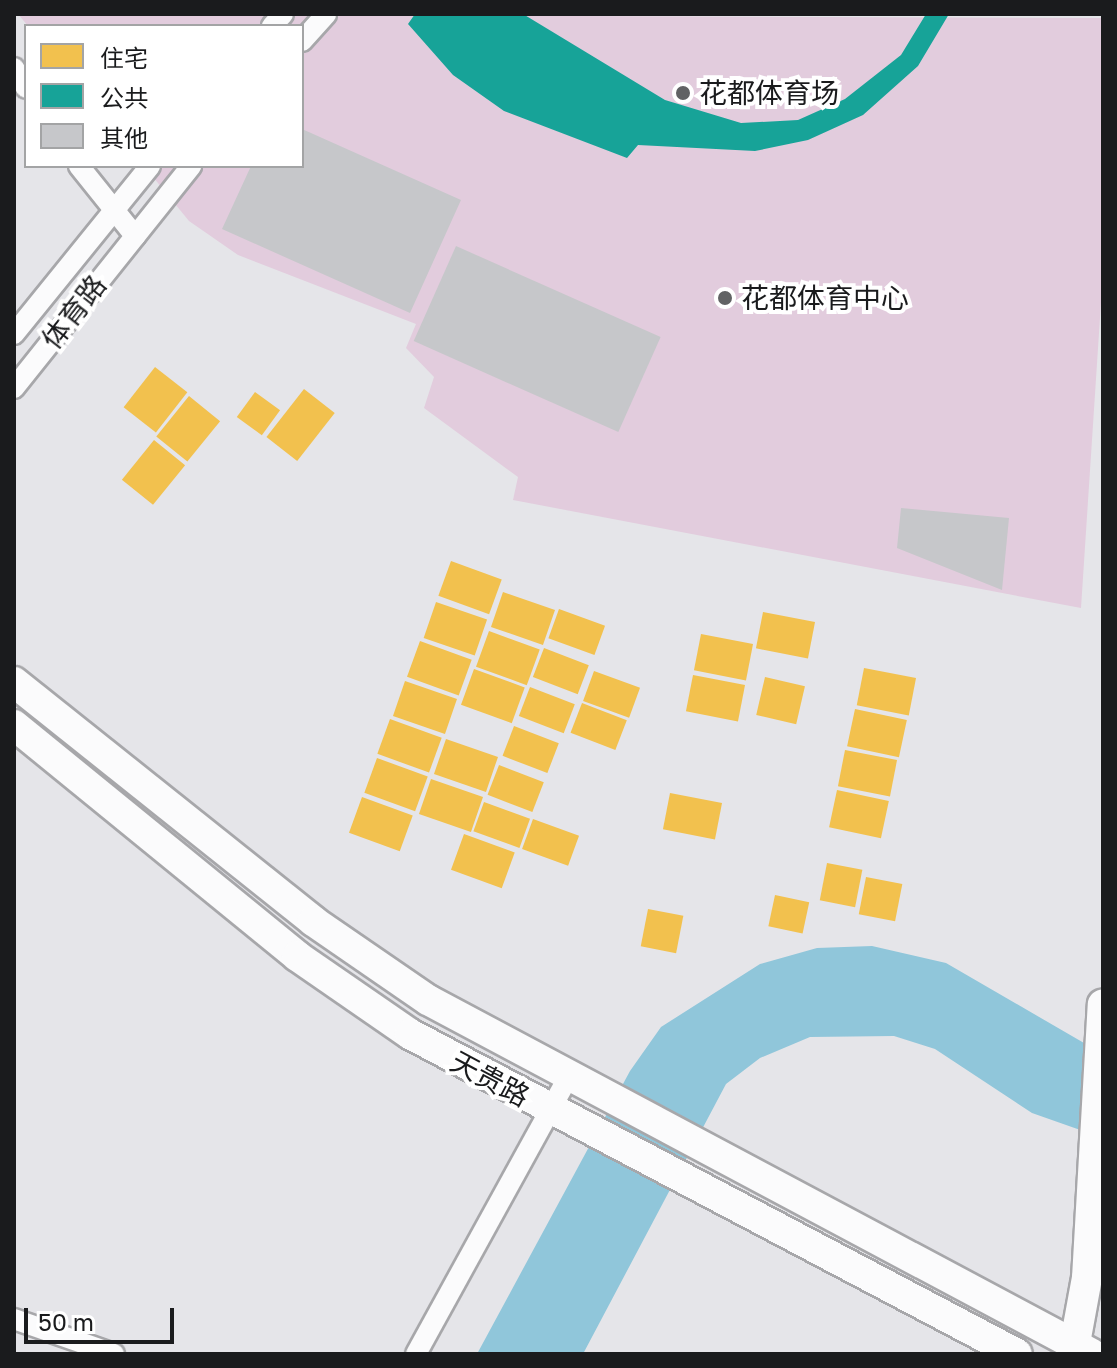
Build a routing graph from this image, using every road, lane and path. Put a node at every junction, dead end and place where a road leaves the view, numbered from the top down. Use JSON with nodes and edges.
{"nodes":[{"id":1,"x":326,"y":14,"type":"edge"},
{"id":2,"x":304,"y":39,"type":"edge"},
{"id":3,"x":81,"y":168,"type":"edge"},
{"id":4,"x":148,"y":168,"type":"edge"},
{"id":5,"x":189,"y":168,"type":"edge"},
{"id":6,"x":114,"y":210,"type":"junction"},
{"id":7,"x":135,"y":236,"type":"junction"},
{"id":8,"x":14,"y":334,"type":"edge"},
{"id":9,"x":14,"y":388,"type":"edge"},
{"id":10,"x":14,"y":682,"type":"edge"},
{"id":11,"x":14,"y":725,"type":"edge"},
{"id":12,"x":1103,"y":1004,"type":"edge"},
{"id":13,"x":568,"y":1078,"type":"junction"},
{"id":14,"x":551,"y":1111,"type":"junction"},
{"id":15,"x":14,"y":1319,"type":"edge"},
{"id":16,"x":1080,"y":1351,"type":"edge"},
{"id":17,"x":114,"y":1354,"type":"edge"},
{"id":18,"x":416,"y":1354,"type":"edge"},
{"id":19,"x":1017,"y":1354,"type":"edge"}],
"edges":[{"from":1,"to":2,"type":"street"},
{"from":3,"to":6,"type":"street"},
{"from":4,"to":6,"type":"street","name":"体育路"},
{"from":5,"to":7,"type":"street","name":"体育路"},
{"from":6,"to":7,"type":"street"},
{"from":6,"to":8,"type":"street","name":"体育路"},
{"from":7,"to":9,"type":"street","name":"体育路"},
{"from":10,"to":13,"type":"main road","name":"天贵路"},
{"from":11,"to":14,"type":"main road","name":"天贵路"},
{"from":12,"to":16,"type":"main road"},
{"from":13,"to":14,"type":"street"},
{"from":13,"to":16,"type":"main road","name":"天贵路"},
{"from":14,"to":18,"type":"street"},
{"from":14,"to":19,"type":"main road","name":"天贵路"},
{"from":15,"to":17,"type":"street"}]}
